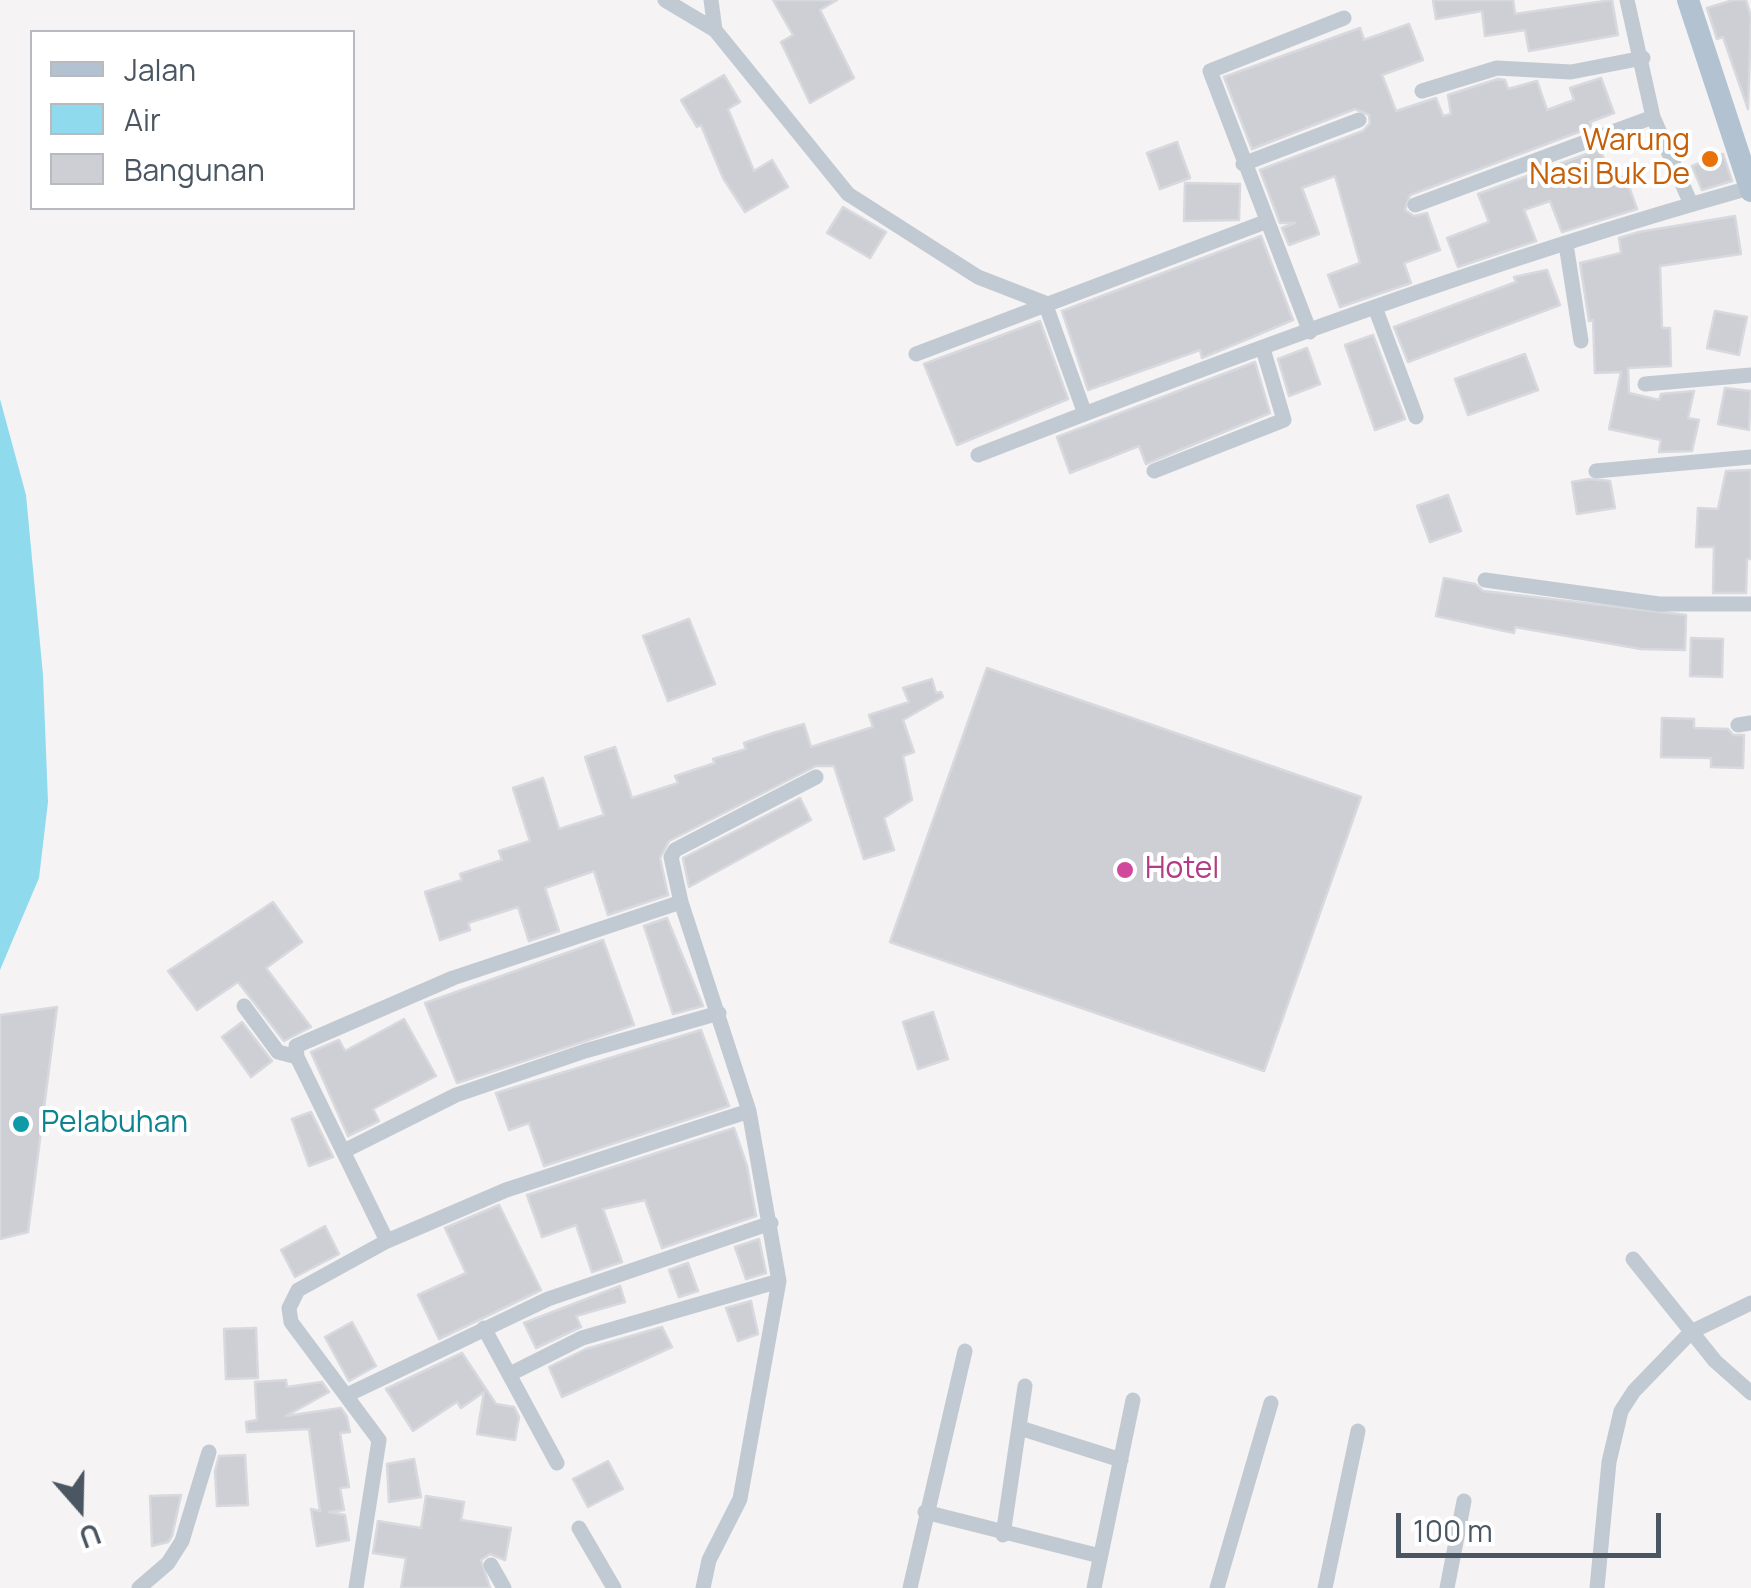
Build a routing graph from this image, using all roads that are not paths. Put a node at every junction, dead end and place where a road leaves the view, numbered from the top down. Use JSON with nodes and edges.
{"nodes":[{"id":1,"x":665,"y":0,"type":"edge"},
{"id":2,"x":711,"y":0,"type":"edge"},
{"id":3,"x":1627,"y":0,"type":"edge"},
{"id":4,"x":1688,"y":0,"type":"edge"},
{"id":5,"x":1344,"y":18,"type":"dead end"},
{"id":6,"x":715,"y":30,"type":"junction"},
{"id":7,"x":1643,"y":58,"type":"junction"},
{"id":8,"x":1422,"y":91,"type":"dead end"},
{"id":9,"x":1653,"y":117,"type":"junction"},
{"id":10,"x":1360,"y":120,"type":"dead end"},
{"id":11,"x":1741,"y":131,"type":"edge"},
{"id":12,"x":1243,"y":164,"type":"junction"},
{"id":13,"x":1750,"y":190,"type":"edge"},
{"id":14,"x":1691,"y":204,"type":"junction"},
{"id":15,"x":1416,"y":205,"type":"dead end"},
{"id":16,"x":1265,"y":222,"type":"junction"},
{"id":17,"x":1566,"y":244,"type":"junction"},
{"id":18,"x":1044,"y":304,"type":"junction"},
{"id":19,"x":1376,"y":310,"type":"junction"},
{"id":20,"x":1310,"y":332,"type":"junction"},
{"id":21,"x":1581,"y":341,"type":"dead end"},
{"id":22,"x":1262,"y":349,"type":"junction"},
{"id":23,"x":916,"y":354,"type":"dead end"},
{"id":24,"x":1751,"y":376,"type":"edge"},
{"id":25,"x":1645,"y":384,"type":"dead end"},
{"id":26,"x":1085,"y":414,"type":"junction"},
{"id":27,"x":1416,"y":418,"type":"dead end"},
{"id":28,"x":978,"y":456,"type":"dead end"},
{"id":29,"x":1751,"y":456,"type":"edge"},
{"id":30,"x":1154,"y":471,"type":"dead end"},
{"id":31,"x":1596,"y":471,"type":"dead end"},
{"id":32,"x":1485,"y":580,"type":"dead end"},
{"id":33,"x":1751,"y":604,"type":"edge"},
{"id":34,"x":816,"y":777,"type":"dead end"},
{"id":35,"x":681,"y":902,"type":"junction"},
{"id":36,"x":244,"y":1006,"type":"dead end"},
{"id":37,"x":718,"y":1013,"type":"junction"},
{"id":38,"x":297,"y":1057,"type":"junction"},
{"id":39,"x":749,"y":1112,"type":"junction"},
{"id":40,"x":346,"y":1150,"type":"junction"},
{"id":41,"x":772,"y":1222,"type":"junction"},
{"id":42,"x":386,"y":1241,"type":"junction"},
{"id":43,"x":1633,"y":1259,"type":"dead end"},
{"id":44,"x":779,"y":1281,"type":"junction"},
{"id":45,"x":1751,"y":1304,"type":"edge"},
{"id":46,"x":484,"y":1328,"type":"junction"},
{"id":47,"x":1691,"y":1332,"type":"junction"},
{"id":48,"x":965,"y":1352,"type":"dead end"},
{"id":49,"x":510,"y":1374,"type":"junction"},
{"id":50,"x":1026,"y":1386,"type":"dead end"},
{"id":51,"x":1751,"y":1393,"type":"edge"},
{"id":52,"x":347,"y":1395,"type":"junction"},
{"id":53,"x":1133,"y":1400,"type":"dead end"},
{"id":54,"x":1271,"y":1404,"type":"dead end"},
{"id":55,"x":1020,"y":1428,"type":"junction"},
{"id":56,"x":1358,"y":1431,"type":"dead end"},
{"id":57,"x":209,"y":1452,"type":"dead end"},
{"id":58,"x":1122,"y":1460,"type":"junction"},
{"id":59,"x":557,"y":1462,"type":"dead end"},
{"id":60,"x":1464,"y":1500,"type":"dead end"},
{"id":61,"x":925,"y":1512,"type":"junction"},
{"id":62,"x":579,"y":1528,"type":"dead end"},
{"id":63,"x":1003,"y":1535,"type":"junction"},
{"id":64,"x":1100,"y":1556,"type":"junction"},
{"id":65,"x":491,"y":1566,"type":"dead end"},
{"id":66,"x":139,"y":1588,"type":"edge"},
{"id":67,"x":356,"y":1588,"type":"edge"},
{"id":68,"x":504,"y":1588,"type":"edge"},
{"id":69,"x":614,"y":1588,"type":"edge"},
{"id":70,"x":704,"y":1588,"type":"edge"},
{"id":71,"x":910,"y":1588,"type":"edge"},
{"id":72,"x":1094,"y":1588,"type":"edge"},
{"id":73,"x":1217,"y":1588,"type":"edge"},
{"id":74,"x":1325,"y":1588,"type":"edge"},
{"id":75,"x":1447,"y":1588,"type":"edge"},
{"id":76,"x":1597,"y":1588,"type":"edge"}],
"edges":[{"from":1,"to":6,"type":"street"},
{"from":2,"to":6,"type":"street"},
{"from":3,"to":7,"type":"street"},
{"from":4,"to":11,"type":"main road"},
{"from":5,"to":12,"type":"street"},
{"from":6,"to":18,"type":"street"},
{"from":7,"to":8,"type":"street"},
{"from":7,"to":9,"type":"street"},
{"from":9,"to":14,"type":"street"},
{"from":9,"to":15,"type":"street"},
{"from":10,"to":12,"type":"street"},
{"from":11,"to":13,"type":"main road"},
{"from":12,"to":16,"type":"street"},
{"from":13,"to":14,"type":"street"},
{"from":14,"to":17,"type":"street"},
{"from":16,"to":18,"type":"street"},
{"from":16,"to":20,"type":"street"},
{"from":17,"to":19,"type":"street"},
{"from":17,"to":21,"type":"street"},
{"from":18,"to":23,"type":"street"},
{"from":18,"to":26,"type":"street"},
{"from":19,"to":20,"type":"street"},
{"from":19,"to":27,"type":"street"},
{"from":20,"to":22,"type":"street"},
{"from":22,"to":26,"type":"street"},
{"from":22,"to":30,"type":"street"},
{"from":24,"to":25,"type":"street"},
{"from":26,"to":28,"type":"street"},
{"from":29,"to":31,"type":"street"},
{"from":32,"to":33,"type":"street"},
{"from":34,"to":35,"type":"street"},
{"from":35,"to":37,"type":"street"},
{"from":35,"to":38,"type":"street"},
{"from":36,"to":38,"type":"street"},
{"from":37,"to":39,"type":"street"},
{"from":37,"to":40,"type":"street"},
{"from":38,"to":40,"type":"street"},
{"from":39,"to":41,"type":"street"},
{"from":39,"to":42,"type":"street"},
{"from":40,"to":42,"type":"street"},
{"from":41,"to":44,"type":"street"},
{"from":41,"to":46,"type":"street"},
{"from":42,"to":52,"type":"street"},
{"from":43,"to":47,"type":"street"},
{"from":44,"to":49,"type":"street"},
{"from":44,"to":70,"type":"street"},
{"from":45,"to":47,"type":"street"},
{"from":46,"to":49,"type":"street"},
{"from":46,"to":52,"type":"street"},
{"from":47,"to":51,"type":"street"},
{"from":47,"to":76,"type":"street"},
{"from":48,"to":61,"type":"street"},
{"from":49,"to":59,"type":"street"},
{"from":50,"to":55,"type":"street"},
{"from":52,"to":67,"type":"street"},
{"from":53,"to":58,"type":"street"},
{"from":54,"to":73,"type":"street"},
{"from":55,"to":58,"type":"street"},
{"from":55,"to":63,"type":"street"},
{"from":56,"to":74,"type":"street"},
{"from":57,"to":66,"type":"street"},
{"from":58,"to":64,"type":"street"},
{"from":60,"to":75,"type":"street"},
{"from":61,"to":63,"type":"street"},
{"from":61,"to":71,"type":"street"},
{"from":62,"to":69,"type":"street"},
{"from":63,"to":64,"type":"street"},
{"from":64,"to":72,"type":"street"},
{"from":65,"to":68,"type":"street"}]}
